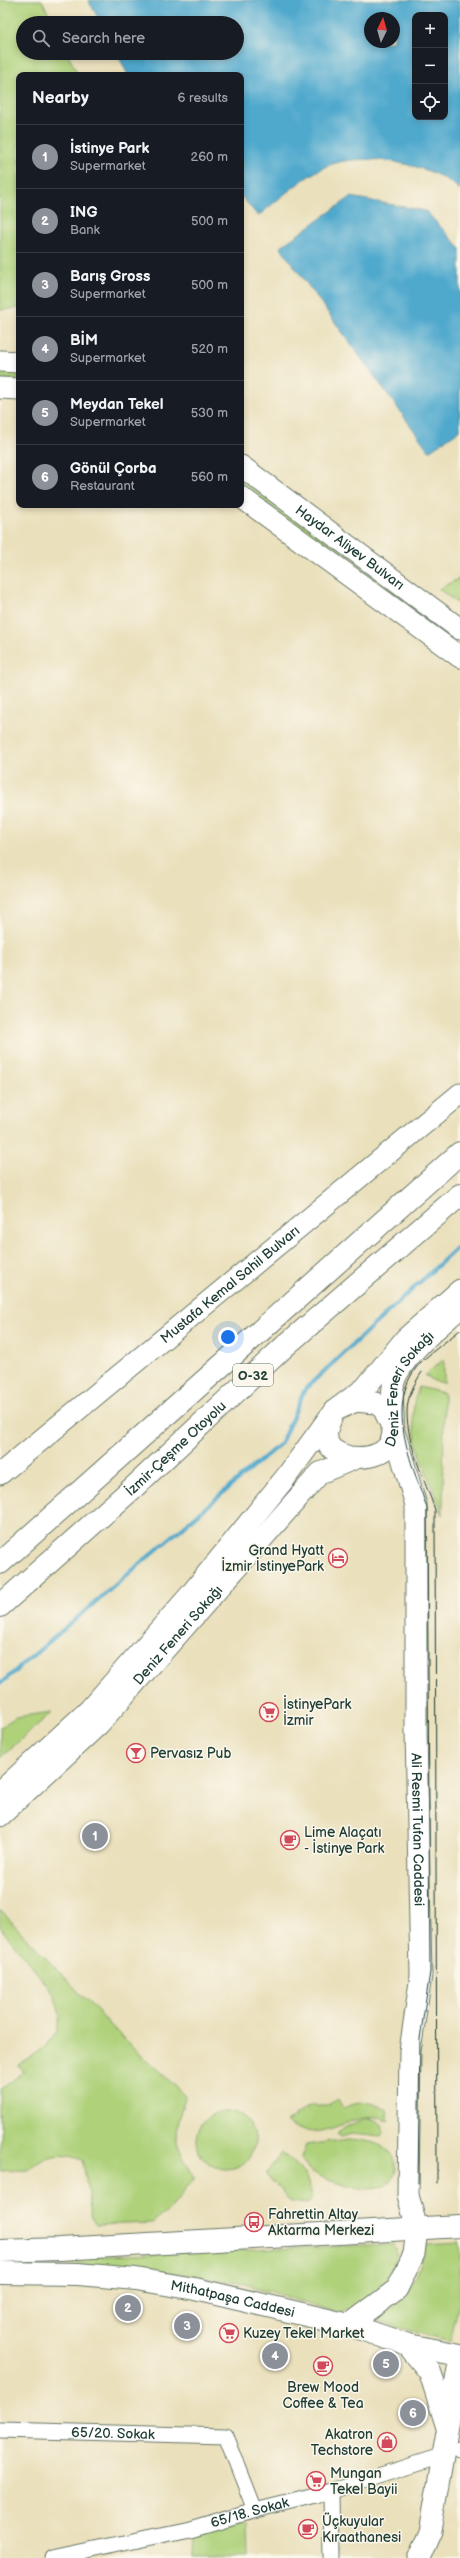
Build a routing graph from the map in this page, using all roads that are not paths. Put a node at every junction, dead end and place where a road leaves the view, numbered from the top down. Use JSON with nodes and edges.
{"nodes":[{"id":1,"x":0,"y":361,"type":"edge"},
{"id":2,"x":16,"y":362,"type":"edge"},
{"id":3,"x":0,"y":388,"type":"edge"},
{"id":4,"x":16,"y":389,"type":"edge"},
{"id":5,"x":244,"y":468,"type":"edge"},
{"id":6,"x":244,"y":499,"type":"edge"},
{"id":7,"x":460,"y":629,"type":"edge"},
{"id":8,"x":460,"y":657,"type":"edge"},
{"id":9,"x":460,"y":1094,"type":"edge"},
{"id":10,"x":460,"y":1153,"type":"edge"},
{"id":11,"x":460,"y":1195,"type":"edge"},
{"id":12,"x":460,"y":1290,"type":"edge"},
{"id":13,"x":460,"y":1308,"type":"edge"},
{"id":14,"x":334,"y":1411,"type":"junction"},
{"id":15,"x":394,"y":1431,"type":"junction"},
{"id":16,"x":356,"y":1458,"type":"junction"},
{"id":17,"x":0,"y":1474,"type":"edge"},
{"id":18,"x":0,"y":1563,"type":"edge"},
{"id":19,"x":0,"y":1606,"type":"edge"},
{"id":20,"x":0,"y":1792,"type":"edge"},
{"id":21,"x":0,"y":1816,"type":"edge"},
{"id":22,"x":460,"y":2226,"type":"edge"},
{"id":23,"x":417,"y":2229,"type":"junction"},
{"id":24,"x":0,"y":2242,"type":"edge"},
{"id":25,"x":149,"y":2244,"type":"junction"},
{"id":26,"x":0,"y":2251,"type":"edge"},
{"id":27,"x":0,"y":2273,"type":"edge"},
{"id":28,"x":78,"y":2274,"type":"junction"},
{"id":29,"x":0,"y":2281,"type":"edge"},
{"id":30,"x":349,"y":2325,"type":"junction"},
{"id":31,"x":408,"y":2345,"type":"junction"},
{"id":32,"x":460,"y":2356,"type":"edge"},
{"id":33,"x":447,"y":2426,"type":"junction"},
{"id":34,"x":0,"y":2430,"type":"edge"},
{"id":35,"x":456,"y":2450,"type":"edge"},
{"id":36,"x":331,"y":2491,"type":"junction"},
{"id":37,"x":255,"y":2510,"type":"junction"},
{"id":38,"x":53,"y":2558,"type":"edge"},
{"id":39,"x":332,"y":2558,"type":"edge"},
{"id":40,"x":418,"y":2558,"type":"edge"},
{"id":41,"x":433,"y":2558,"type":"edge"}],
"edges":[{"from":1,"to":2,"type":"main road"},
{"from":3,"to":4,"type":"main road"},
{"from":5,"to":7,"type":"main road","name":"Haydar Aliyev Bulvarı"},
{"from":6,"to":8,"type":"main road","name":"Haydar Aliyev Bulvarı"},
{"from":9,"to":17,"type":"main road","name":"Mustafa Kemal Sahil Bulvarı"},
{"from":10,"to":18,"type":"main road","name":"İzmir-Çeşme Otoyolu","number":"O-32"},
{"from":11,"to":19,"type":"main road","name":"İzmir-Çeşme Otoyolu","number":"O-32"},
{"from":12,"to":14,"type":"main road","name":"Deniz Feneri Sokağı"},
{"from":13,"to":15,"type":"main road","name":"Deniz Feneri Sokağı"},
{"from":14,"to":15,"type":"main road"},
{"from":14,"to":16,"type":"main road","name":"Deniz Feneri Sokağı"},
{"from":14,"to":20,"type":"main road","name":"Deniz Feneri Sokağı"},
{"from":15,"to":16,"type":"main road","name":"Deniz Feneri Sokağı"},
{"from":15,"to":23,"type":"main road","name":"Ali Resmi Tufan Caddesi"},
{"from":16,"to":21,"type":"main road","name":"Deniz Feneri Sokağı"},
{"from":22,"to":23,"type":"main road"},
{"from":23,"to":25,"type":"main road"},
{"from":23,"to":30,"type":"main road"},
{"from":24,"to":25,"type":"main road"},
{"from":25,"to":26,"type":"main road"},
{"from":27,"to":28,"type":"main road","name":"Mithatpaşa Caddesi"},
{"from":28,"to":29,"type":"main road"},
{"from":28,"to":30,"type":"main road","name":"Mithatpaşa Caddesi"},
{"from":30,"to":31,"type":"main road","name":"Mithatpaşa Caddesi"},
{"from":31,"to":32,"type":"main road","name":"Mithatpaşa Caddesi"},
{"from":31,"to":33,"type":"main road"},
{"from":32,"to":33,"type":"main road"},
{"from":33,"to":35,"type":"main road"},
{"from":34,"to":37,"type":"street","name":"65/20. Sokak"},
{"from":35,"to":36,"type":"street","name":"65/18. Sokak"},
{"from":35,"to":40,"type":"main road"},
{"from":35,"to":41,"type":"main road"},
{"from":36,"to":37,"type":"street","name":"65/18. Sokak"},
{"from":36,"to":39,"type":"street"},
{"from":37,"to":38,"type":"street","name":"65/18. Sokak"}]}
